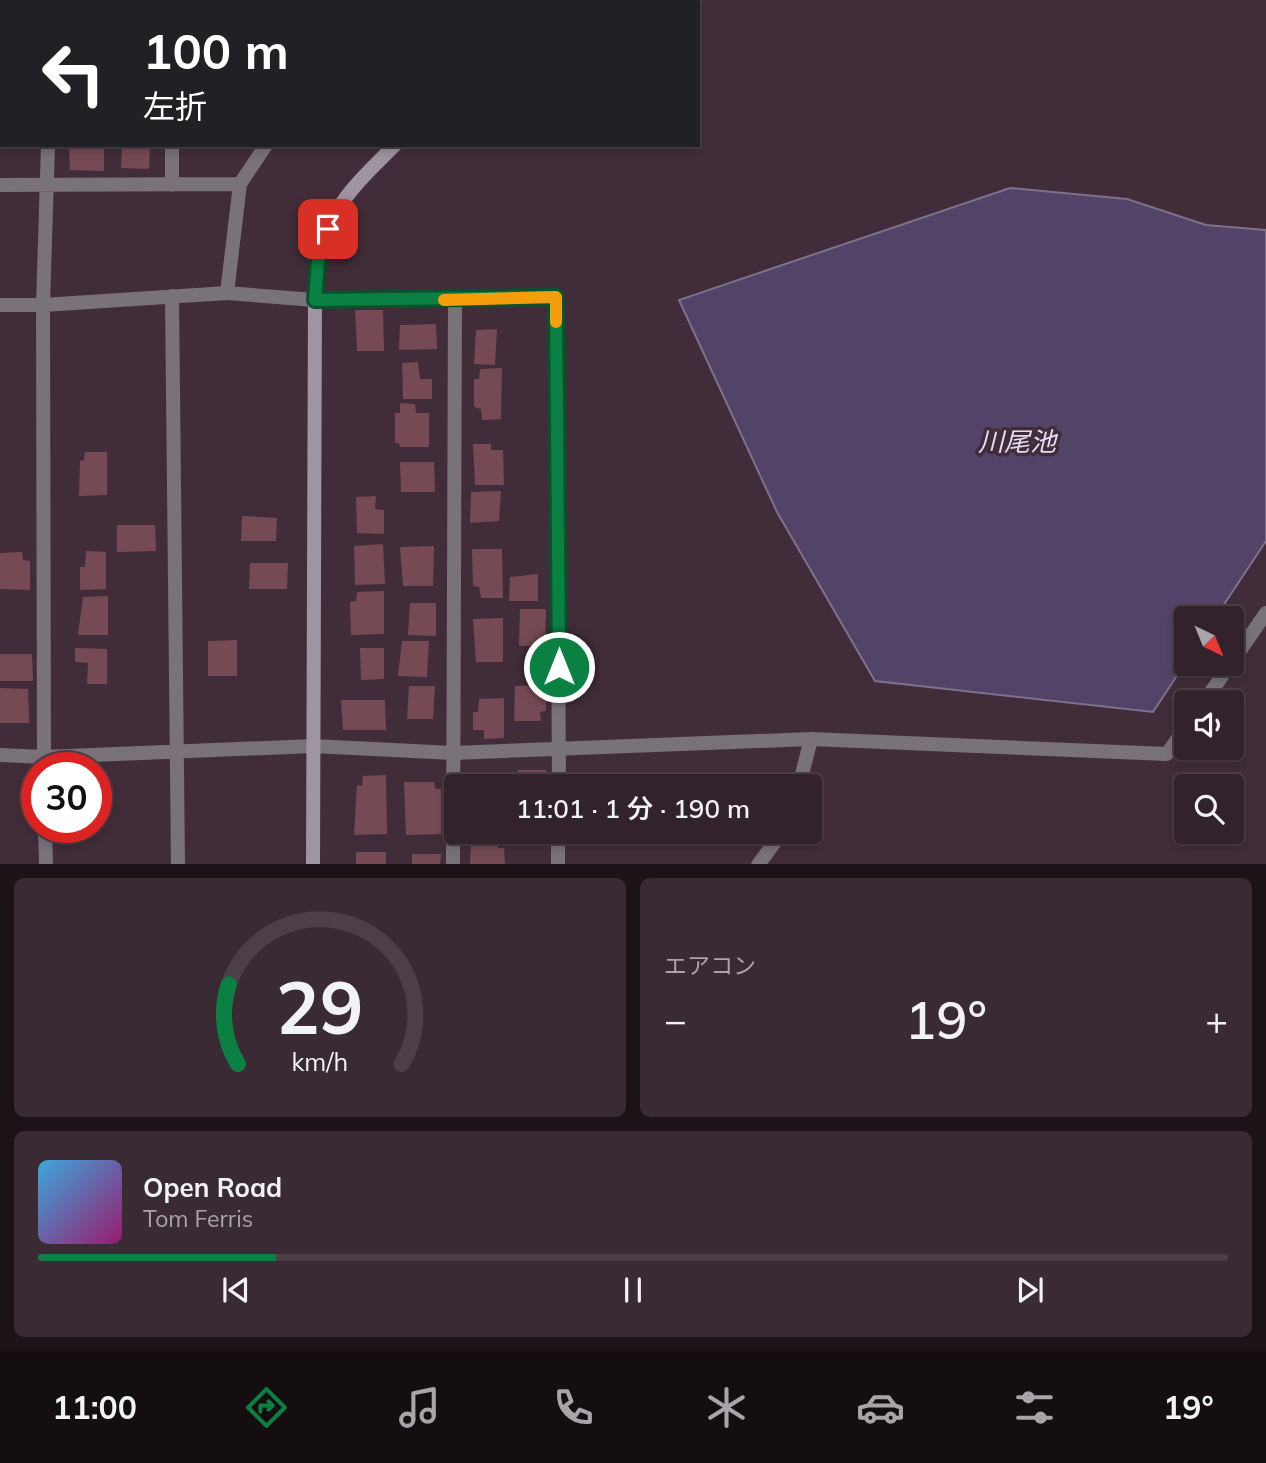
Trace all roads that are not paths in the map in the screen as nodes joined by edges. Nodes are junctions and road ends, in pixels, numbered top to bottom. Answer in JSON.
{"nodes":[{"id":1,"x":48,"y":147,"type":"edge"},
{"id":2,"x":172,"y":147,"type":"edge"},
{"id":3,"x":265,"y":147,"type":"edge"},
{"id":4,"x":393,"y":147,"type":"edge"},
{"id":5,"x":240,"y":184,"type":"junction"},
{"id":6,"x":172,"y":185,"type":"junction"},
{"id":7,"x":0,"y":186,"type":"edge"},
{"id":8,"x":48,"y":187,"type":"junction"},
{"id":9,"x":227,"y":293,"type":"junction"},
{"id":10,"x":172,"y":296,"type":"junction"},
{"id":11,"x":315,"y":300,"type":"junction"},
{"id":12,"x":455,"y":300,"type":"junction"},
{"id":13,"x":0,"y":305,"type":"edge"},
{"id":14,"x":43,"y":305,"type":"junction"},
{"id":15,"x":1266,"y":613,"type":"edge"},
{"id":16,"x":1244,"y":644,"type":"edge"},
{"id":17,"x":811,"y":739,"type":"junction"},
{"id":18,"x":1174,"y":744,"type":"edge"},
{"id":19,"x":313,"y":746,"type":"junction"},
{"id":20,"x":560,"y":746,"type":"junction"},
{"id":21,"x":178,"y":751,"type":"junction"},
{"id":22,"x":44,"y":752,"type":"edge"},
{"id":23,"x":453,"y":753,"type":"junction"},
{"id":24,"x":0,"y":755,"type":"edge"},
{"id":25,"x":112,"y":756,"type":"edge"},
{"id":26,"x":21,"y":758,"type":"edge"},
{"id":27,"x":559,"y":774,"type":"edge"},
{"id":28,"x":802,"y":774,"type":"edge"},
{"id":29,"x":45,"y":843,"type":"edge"},
{"id":30,"x":558,"y":844,"type":"edge"},
{"id":31,"x":773,"y":844,"type":"edge"},
{"id":32,"x":46,"y":864,"type":"edge"},
{"id":33,"x":178,"y":864,"type":"edge"},
{"id":34,"x":313,"y":864,"type":"edge"},
{"id":35,"x":453,"y":864,"type":"edge"},
{"id":36,"x":558,"y":864,"type":"edge"},
{"id":37,"x":758,"y":864,"type":"edge"}],
"edges":[{"from":1,"to":8,"type":"street"},
{"from":2,"to":6,"type":"street"},
{"from":3,"to":5,"type":"street"},
{"from":4,"to":11,"type":"street"},
{"from":5,"to":6,"type":"street"},
{"from":5,"to":9,"type":"street"},
{"from":6,"to":8,"type":"street"},
{"from":7,"to":8,"type":"street"},
{"from":8,"to":14,"type":"street"},
{"from":9,"to":10,"type":"street"},
{"from":9,"to":11,"type":"street"},
{"from":10,"to":14,"type":"street"},
{"from":10,"to":21,"type":"street"},
{"from":11,"to":12,"type":"street"},
{"from":11,"to":19,"type":"street"},
{"from":12,"to":20,"type":"street"},
{"from":12,"to":23,"type":"street"},
{"from":13,"to":14,"type":"street"},
{"from":14,"to":22,"type":"street"},
{"from":15,"to":16,"type":"street"},
{"from":17,"to":18,"type":"street"},
{"from":17,"to":20,"type":"street"},
{"from":17,"to":28,"type":"street"},
{"from":19,"to":21,"type":"street"},
{"from":19,"to":23,"type":"street"},
{"from":19,"to":34,"type":"street"},
{"from":20,"to":23,"type":"street"},
{"from":20,"to":27,"type":"street"},
{"from":21,"to":25,"type":"street"},
{"from":21,"to":33,"type":"street"},
{"from":23,"to":35,"type":"street"},
{"from":24,"to":26,"type":"street"},
{"from":29,"to":32,"type":"street"},
{"from":30,"to":36,"type":"street"},
{"from":31,"to":37,"type":"street"}]}
